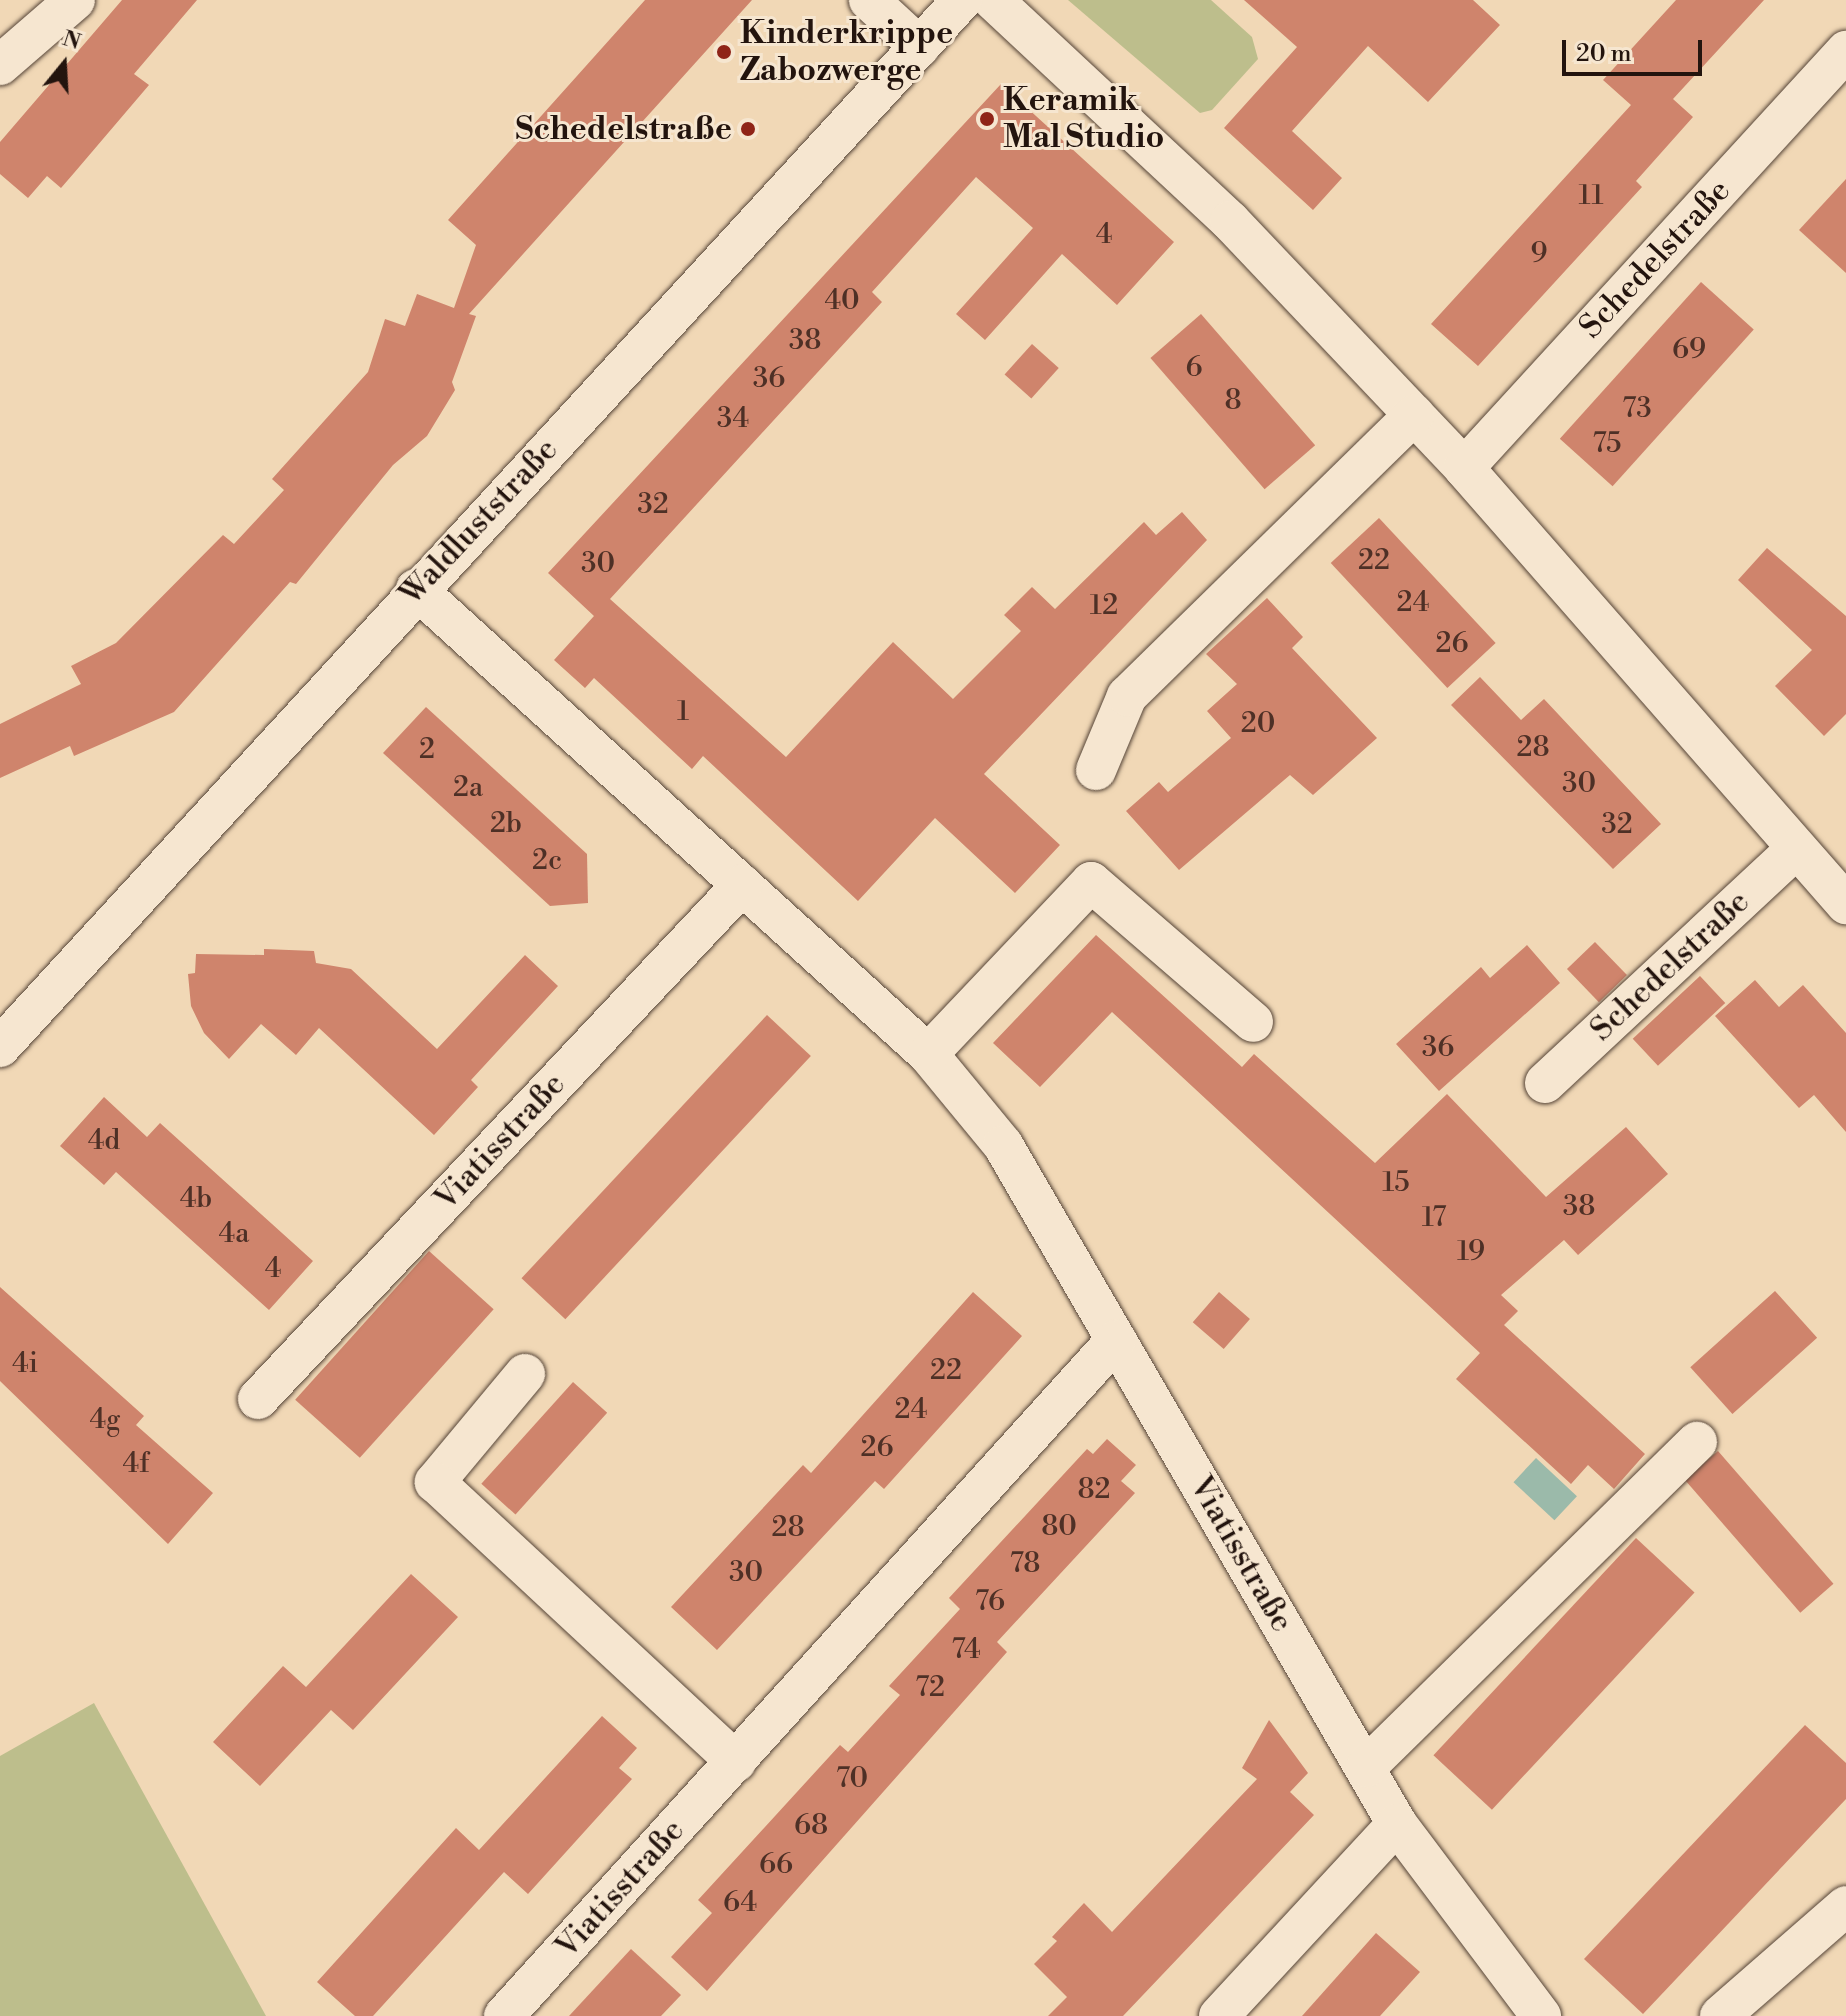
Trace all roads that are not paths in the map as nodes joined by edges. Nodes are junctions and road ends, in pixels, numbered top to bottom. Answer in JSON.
{"nodes":[{"id":1,"x":75,"y":0,"type":"edge"},
{"id":2,"x":869,"y":0,"type":"edge"},
{"id":3,"x":962,"y":0,"type":"edge"},
{"id":4,"x":993,"y":0,"type":"edge"},
{"id":5,"x":920,"y":47,"type":"junction"},
{"id":6,"x":1846,"y":51,"type":"edge"},
{"id":7,"x":0,"y":65,"type":"edge"},
{"id":8,"x":1414,"y":415,"type":"junction"},
{"id":9,"x":1464,"y":468,"type":"junction"},
{"id":10,"x":416,"y":589,"type":"junction"},
{"id":11,"x":1096,"y":770,"type":"dead end"},
{"id":12,"x":1796,"y":849,"type":"junction"},
{"id":13,"x":742,"y":885,"type":"junction"},
{"id":14,"x":1846,"y":904,"type":"edge"},
{"id":15,"x":1253,"y":1022,"type":"dead end"},
{"id":16,"x":0,"y":1047,"type":"edge"},
{"id":17,"x":928,"y":1054,"type":"junction"},
{"id":18,"x":1545,"y":1083,"type":"dead end"},
{"id":19,"x":1116,"y":1340,"type":"junction"},
{"id":20,"x":525,"y":1374,"type":"dead end"},
{"id":21,"x":258,"y":1399,"type":"dead end"},
{"id":22,"x":1697,"y":1442,"type":"dead end"},
{"id":23,"x":736,"y":1762,"type":"junction"},
{"id":24,"x":1366,"y":1767,"type":"junction"},
{"id":25,"x":1397,"y":1824,"type":"junction"},
{"id":26,"x":1846,"y":1906,"type":"edge"},
{"id":27,"x":504,"y":2016,"type":"edge"},
{"id":28,"x":1219,"y":2016,"type":"edge"},
{"id":29,"x":1541,"y":2016,"type":"edge"},
{"id":30,"x":1720,"y":2016,"type":"edge"}],
"edges":[{"from":1,"to":7,"type":"street"},
{"from":2,"to":5,"type":"street"},
{"from":3,"to":5,"type":"street","name":"Waldluststraße"},
{"from":4,"to":8,"type":"street"},
{"from":5,"to":10,"type":"street","name":"Waldluststraße"},
{"from":6,"to":9,"type":"street","name":"Schedelstraße"},
{"from":8,"to":9,"type":"street"},
{"from":8,"to":11,"type":"street"},
{"from":9,"to":12,"type":"street"},
{"from":10,"to":13,"type":"street","name":"Viatisstraße"},
{"from":10,"to":16,"type":"street","name":"Waldluststraße"},
{"from":12,"to":14,"type":"street"},
{"from":12,"to":18,"type":"street","name":"Schedelstraße"},
{"from":13,"to":17,"type":"street","name":"Viatisstraße"},
{"from":13,"to":21,"type":"street","name":"Viatisstraße"},
{"from":15,"to":17,"type":"street"},
{"from":17,"to":19,"type":"street","name":"Viatisstraße"},
{"from":19,"to":23,"type":"street","name":"Viatisstraße"},
{"from":19,"to":24,"type":"street","name":"Viatisstraße"},
{"from":20,"to":23,"type":"street"},
{"from":22,"to":24,"type":"street"},
{"from":23,"to":27,"type":"street","name":"Viatisstraße"},
{"from":24,"to":25,"type":"street","name":"Viatisstraße"},
{"from":25,"to":28,"type":"street"},
{"from":25,"to":29,"type":"street","name":"Viatisstraße"},
{"from":26,"to":30,"type":"street"}]}
